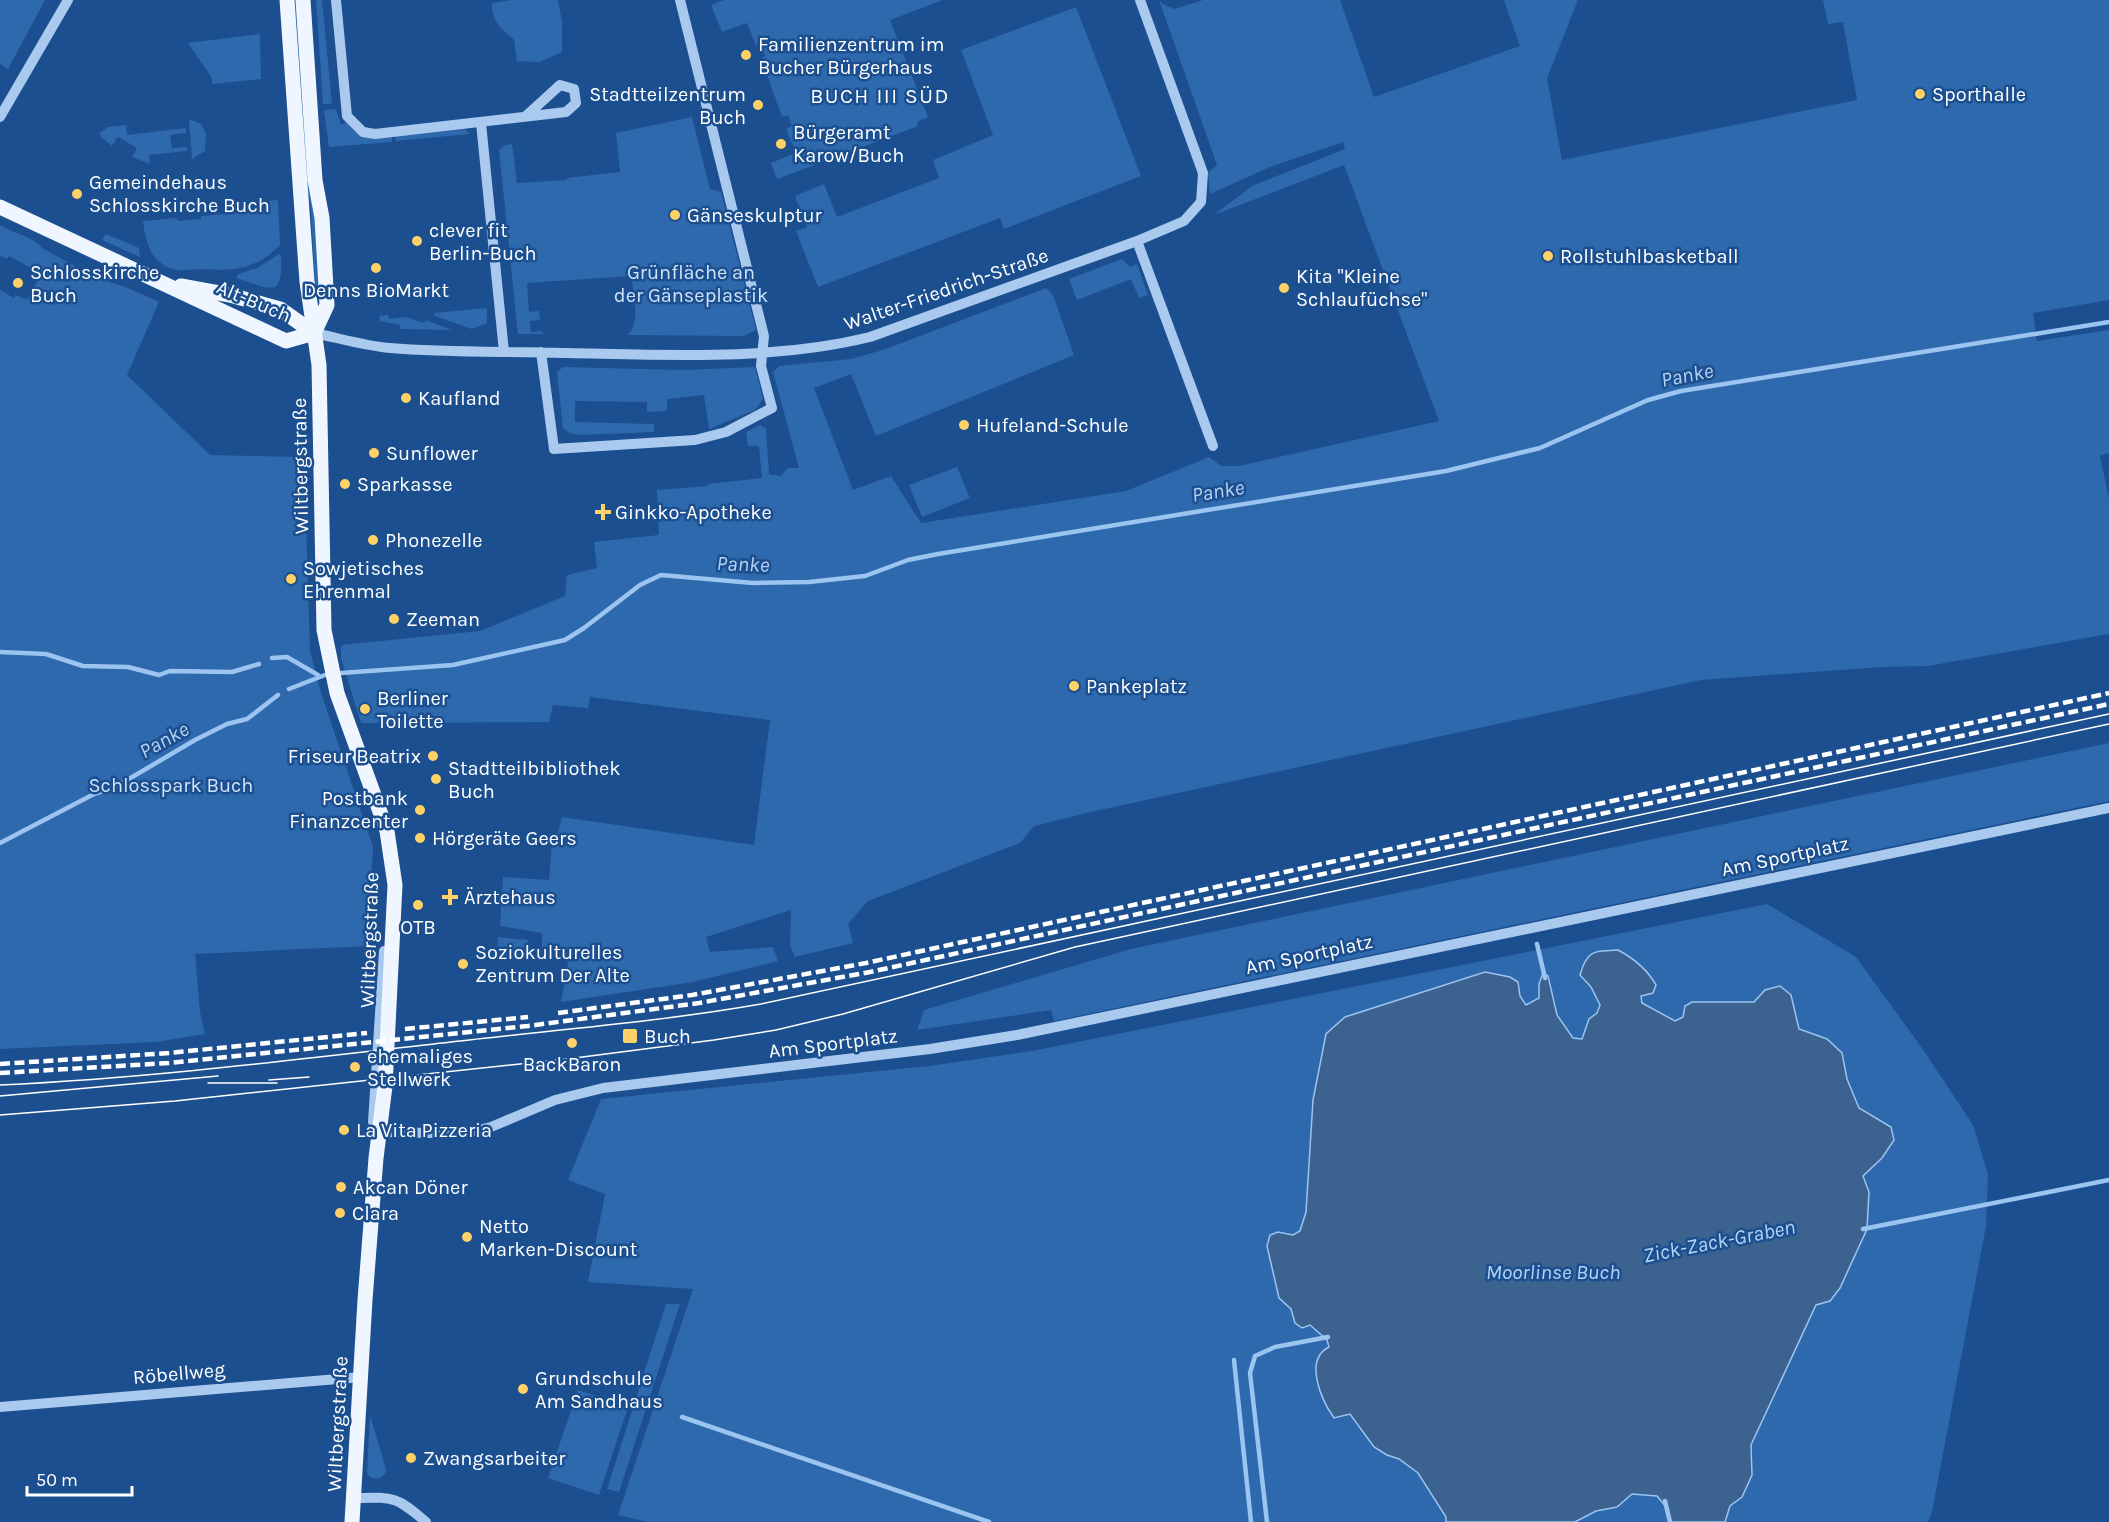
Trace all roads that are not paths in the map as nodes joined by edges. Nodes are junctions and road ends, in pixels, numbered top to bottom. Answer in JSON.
{"nodes":[{"id":1,"x":68,"y":0,"type":"edge"},
{"id":2,"x":287,"y":0,"type":"edge"},
{"id":3,"x":303,"y":0,"type":"edge"},
{"id":4,"x":336,"y":0,"type":"edge"},
{"id":5,"x":680,"y":0,"type":"edge"},
{"id":6,"x":1140,"y":0,"type":"edge"},
{"id":7,"x":526,"y":116,"type":"dead end"},
{"id":8,"x":0,"y":117,"type":"edge"},
{"id":9,"x":481,"y":123,"type":"junction"},
{"id":10,"x":0,"y":207,"type":"edge"},
{"id":11,"x":1137,"y":241,"type":"junction"},
{"id":12,"x":170,"y":286,"type":"junction"},
{"id":13,"x":314,"y":333,"type":"junction"},
{"id":14,"x":504,"y":352,"type":"junction"},
{"id":15,"x":541,"y":352,"type":"junction"},
{"id":16,"x":763,"y":352,"type":"junction"},
{"id":17,"x":1213,"y":446,"type":"dead end"},
{"id":18,"x":2109,"y":808,"type":"edge"},
{"id":19,"x":380,"y":1132,"type":"junction"},
{"id":20,"x":362,"y":1377,"type":"junction"},
{"id":21,"x":0,"y":1407,"type":"edge"},
{"id":22,"x":354,"y":1498,"type":"junction"},
{"id":23,"x":352,"y":1522,"type":"edge"},
{"id":24,"x":426,"y":1522,"type":"edge"}],
"edges":[{"from":1,"to":8,"type":"street"},
{"from":2,"to":13,"type":"main road","name":"Wiltbergstraße"},
{"from":3,"to":13,"type":"main road"},
{"from":4,"to":9,"type":"street"},
{"from":5,"to":16,"type":"street"},
{"from":6,"to":11,"type":"street","name":"Walter-Friedrich-Straße"},
{"from":7,"to":9,"type":"street"},
{"from":9,"to":14,"type":"street"},
{"from":10,"to":12,"type":"main road","name":"Alt-Buch"},
{"from":11,"to":16,"type":"street","name":"Walter-Friedrich-Straße"},
{"from":11,"to":17,"type":"street"},
{"from":12,"to":13,"type":"main road","name":"Alt-Buch"},
{"from":12,"to":13,"type":"main road","name":"Alt-Buch"},
{"from":13,"to":14,"type":"street","name":"Walter-Friedrich-Straße"},
{"from":13,"to":19,"type":"main road","name":"Wiltbergstraße"},
{"from":14,"to":15,"type":"street","name":"Walter-Friedrich-Straße"},
{"from":15,"to":16,"type":"street","name":"Walter-Friedrich-Straße"},
{"from":15,"to":16,"type":"street"},
{"from":18,"to":19,"type":"street","name":"Am Sportplatz"},
{"from":19,"to":20,"type":"main road","name":"Wiltbergstraße"},
{"from":20,"to":21,"type":"street","name":"Röbellweg"},
{"from":20,"to":22,"type":"main road","name":"Wiltbergstraße"},
{"from":22,"to":23,"type":"main road","name":"Wiltbergstraße"},
{"from":22,"to":24,"type":"street"}]}
